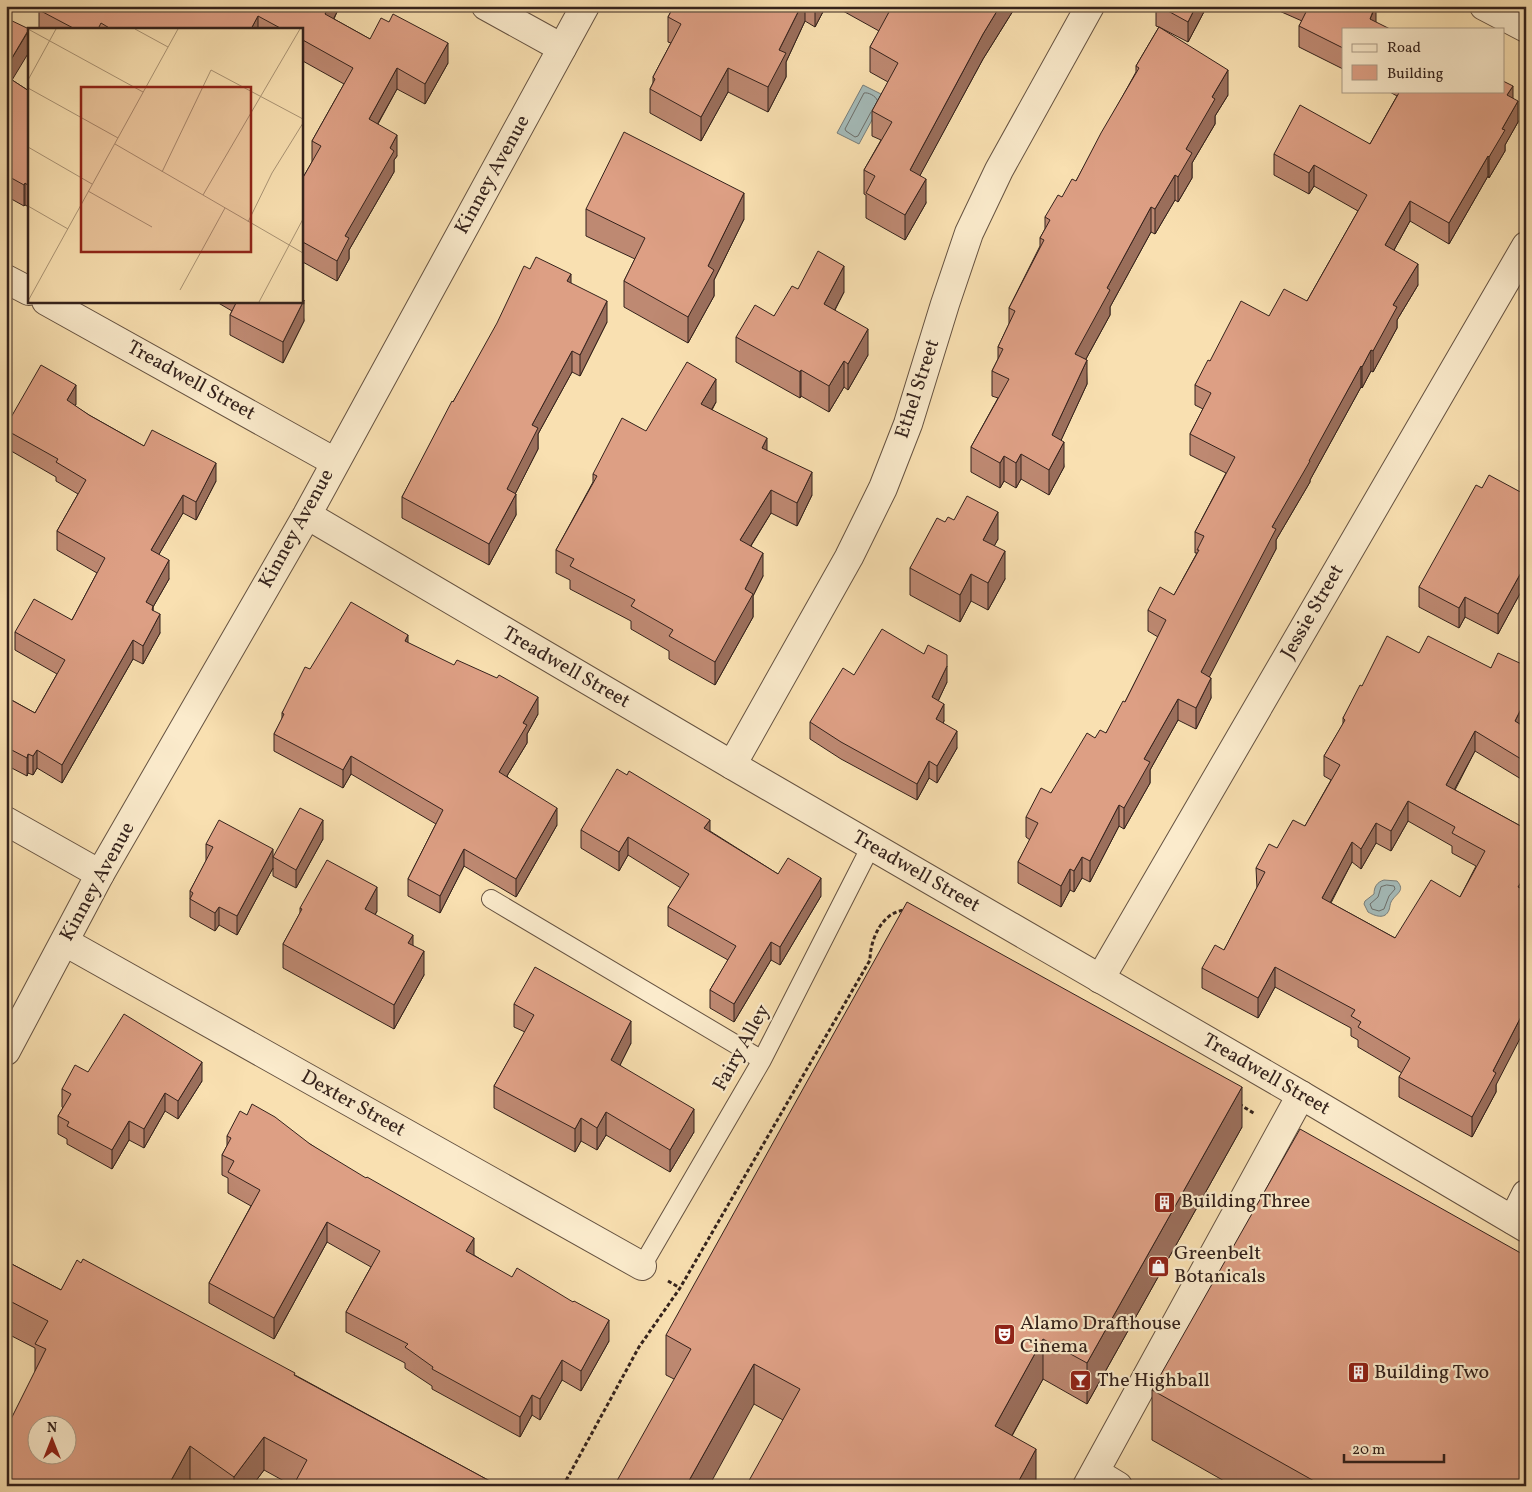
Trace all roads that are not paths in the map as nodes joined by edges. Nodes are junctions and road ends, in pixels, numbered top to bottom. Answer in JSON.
{"nodes":[{"id":1,"x":486,"y":6,"type":"edge"},
{"id":2,"x":585,"y":6,"type":"edge"},
{"id":3,"x":1090,"y":6,"type":"edge"},
{"id":4,"x":1484,"y":6,"type":"edge"},
{"id":5,"x":1526,"y":28,"type":"edge"},
{"id":6,"x":562,"y":48,"type":"junction"},
{"id":7,"x":1526,"y":246,"type":"edge"},
{"id":8,"x":6,"y":279,"type":"edge"},
{"id":9,"x":28,"y":290,"type":"edge"},
{"id":10,"x":48,"y":302,"type":"edge"},
{"id":11,"x":335,"y":462,"type":"junction"},
{"id":12,"x":307,"y":515,"type":"junction"},
{"id":13,"x":732,"y":765,"type":"junction"},
{"id":14,"x":6,"y":821,"type":"edge"},
{"id":15,"x":871,"y":846,"type":"junction"},
{"id":16,"x":100,"y":874,"type":"junction"},
{"id":17,"x":491,"y":899,"type":"dead end"},
{"id":18,"x":65,"y":942,"type":"junction"},
{"id":19,"x":1100,"y":979,"type":"junction"},
{"id":20,"x":6,"y":1051,"type":"edge"},
{"id":21,"x":762,"y":1060,"type":"junction"},
{"id":22,"x":1301,"y":1094,"type":"junction"},
{"id":23,"x":1526,"y":1194,"type":"edge"},
{"id":24,"x":1520,"y":1224,"type":"edge"},
{"id":25,"x":642,"y":1266,"type":"joint"},
{"id":26,"x":1091,"y":1479,"type":"edge"},
{"id":27,"x":1118,"y":1486,"type":"edge"}],
"edges":[{"from":1,"to":6,"type":"street"},
{"from":2,"to":6,"type":"street","name":"Kinney Avenue"},
{"from":3,"to":13,"type":"street","name":"Ethel Street"},
{"from":4,"to":5,"type":"street"},
{"from":6,"to":11,"type":"street","name":"Kinney Avenue"},
{"from":7,"to":19,"type":"street","name":"Jessie Street"},
{"from":8,"to":9,"type":"street"},
{"from":10,"to":11,"type":"street","name":"Treadwell Street"},
{"from":11,"to":12,"type":"street","name":"Kinney Avenue"},
{"from":12,"to":13,"type":"street","name":"Treadwell Street"},
{"from":12,"to":16,"type":"street","name":"Kinney Avenue"},
{"from":13,"to":15,"type":"street","name":"Treadwell Street"},
{"from":14,"to":16,"type":"street"},
{"from":15,"to":19,"type":"street","name":"Treadwell Street"},
{"from":15,"to":21,"type":"lane","name":"Fairy Alley"},
{"from":16,"to":18,"type":"street","name":"Kinney Avenue"},
{"from":17,"to":21,"type":"lane"},
{"from":18,"to":20,"type":"street","name":"Kinney Avenue"},
{"from":18,"to":25,"type":"street","name":"Dexter Street"},
{"from":19,"to":22,"type":"street","name":"Treadwell Street"},
{"from":21,"to":25,"type":"lane","name":"Fairy Alley"},
{"from":22,"to":24,"type":"street","name":"Treadwell Street"},
{"from":22,"to":26,"type":"street"},
{"from":23,"to":24,"type":"street"},
{"from":26,"to":27,"type":"street"}]}
